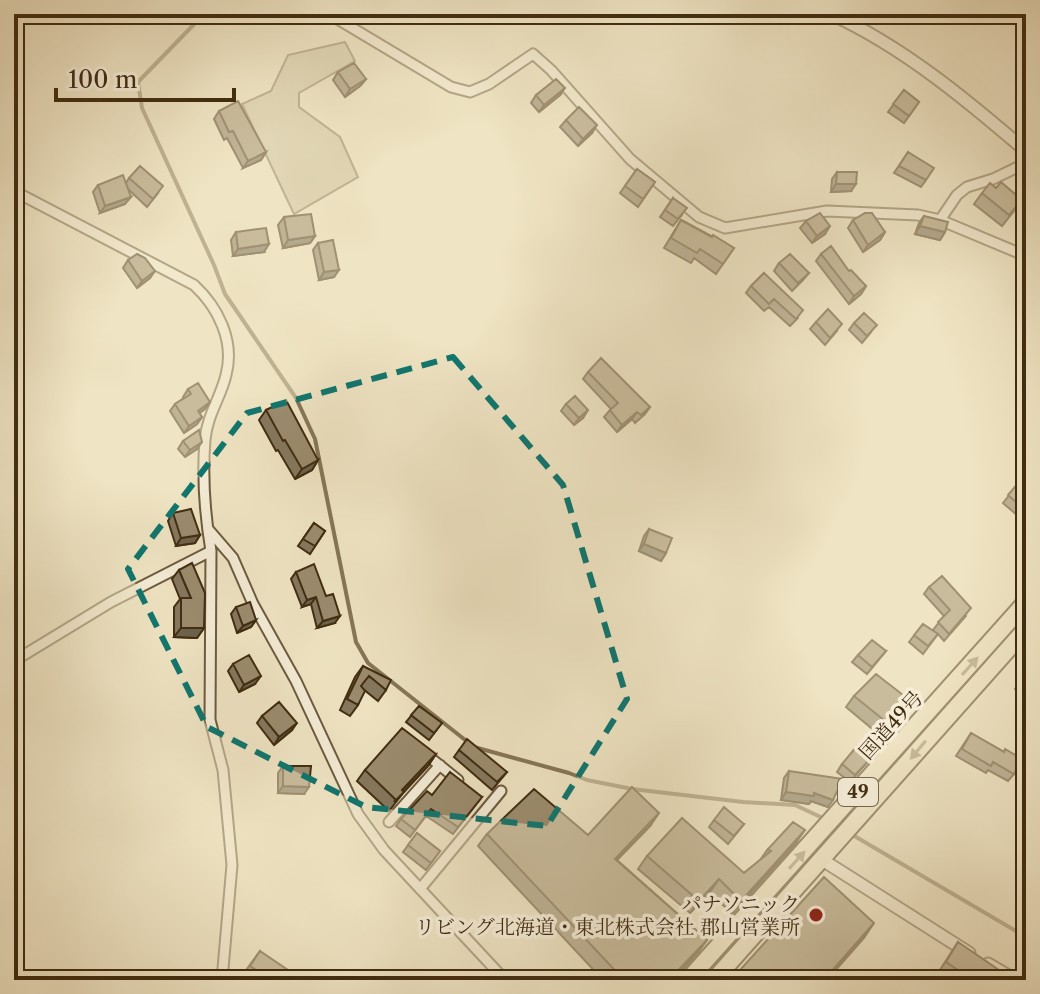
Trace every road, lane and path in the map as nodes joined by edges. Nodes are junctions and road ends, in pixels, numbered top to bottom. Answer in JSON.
{"nodes":[{"id":1,"x":329,"y":14,"type":"edge"},
{"id":2,"x":831,"y":14,"type":"edge"},
{"id":3,"x":1026,"y":151,"type":"edge"},
{"id":4,"x":1026,"y":163,"type":"edge"},
{"id":5,"x":14,"y":191,"type":"edge"},
{"id":6,"x":940,"y":220,"type":"junction"},
{"id":7,"x":1026,"y":256,"type":"edge"},
{"id":8,"x":206,"y":526,"type":"junction"},
{"id":9,"x":211,"y":551,"type":"junction"},
{"id":10,"x":1026,"y":602,"type":"edge"},
{"id":11,"x":1026,"y":629,"type":"edge"},
{"id":12,"x":14,"y":661,"type":"edge"},
{"id":13,"x":419,"y":749,"type":"edge"},
{"id":14,"x":440,"y":765,"type":"junction"},
{"id":15,"x":465,"y":785,"type":"edge"},
{"id":16,"x":501,"y":791,"type":"dead end"},
{"id":17,"x":477,"y":794,"type":"edge"},
{"id":18,"x":490,"y":804,"type":"junction"},
{"id":19,"x":389,"y":822,"type":"dead end"},
{"id":20,"x":821,"y":859,"type":"junction"},
{"id":21,"x":420,"y":889,"type":"junction"},
{"id":22,"x":222,"y":980,"type":"edge"},
{"id":23,"x":505,"y":980,"type":"edge"},
{"id":24,"x":688,"y":980,"type":"edge"},
{"id":25,"x":714,"y":980,"type":"edge"},
{"id":26,"x":1015,"y":980,"type":"edge"}],
"edges":[{"from":1,"to":6,"type":"street"},
{"from":2,"to":3,"type":"street"},
{"from":4,"to":6,"type":"street"},
{"from":5,"to":8,"type":"street"},
{"from":6,"to":7,"type":"street"},
{"from":8,"to":9,"type":"street"},
{"from":8,"to":21,"type":"street"},
{"from":9,"to":12,"type":"street"},
{"from":9,"to":22,"type":"street"},
{"from":24,"to":10,"type":"highway","name":"国道49号","number":"49","one_way":true},
{"from":11,"to":20,"type":"highway","name":"国道49号","number":"49","one_way":true},
{"from":13,"to":14,"type":"street"},
{"from":14,"to":15,"type":"street"},
{"from":14,"to":19,"type":"street"},
{"from":16,"to":18,"type":"street"},
{"from":17,"to":18,"type":"street"},
{"from":18,"to":21,"type":"street"},
{"from":20,"to":25,"type":"highway","name":"国道49号","number":"49"},
{"from":20,"to":26,"type":"street"},
{"from":21,"to":23,"type":"street"}]}
